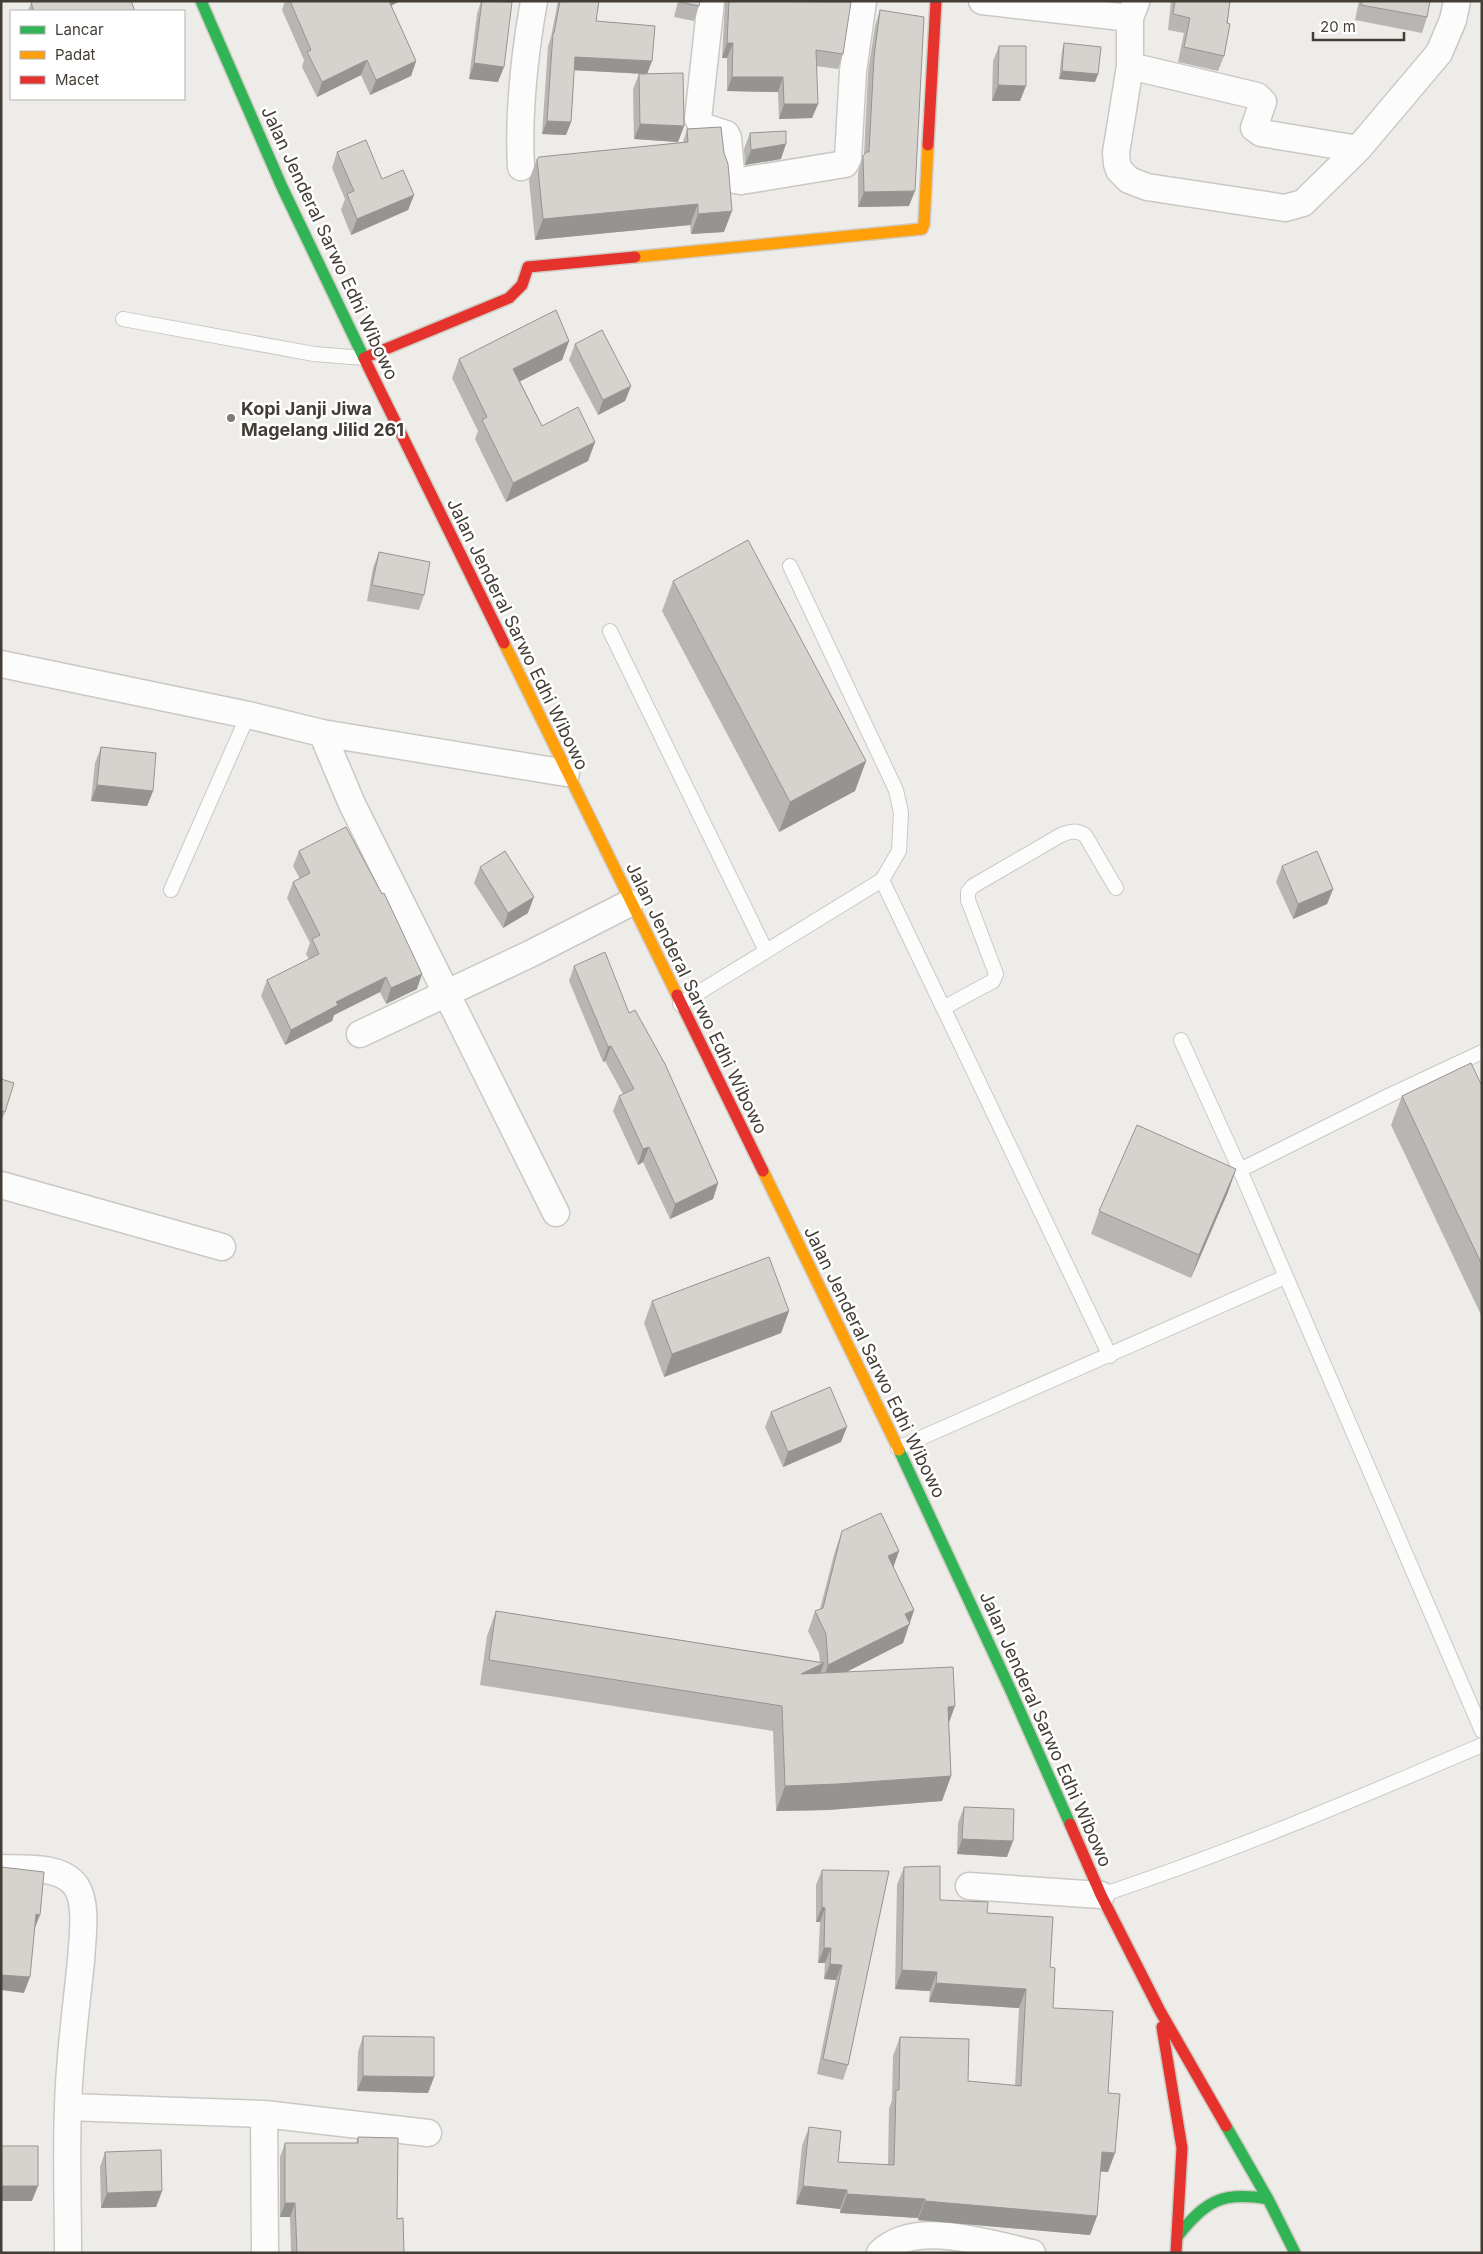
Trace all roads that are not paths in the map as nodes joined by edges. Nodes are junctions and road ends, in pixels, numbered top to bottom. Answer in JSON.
{"nodes":[{"id":1,"x":201,"y":1,"type":"edge"},
{"id":2,"x":534,"y":1,"type":"edge"},
{"id":3,"x":711,"y":1,"type":"edge"},
{"id":4,"x":863,"y":1,"type":"edge"},
{"id":5,"x":936,"y":1,"type":"edge"},
{"id":6,"x":982,"y":1,"type":"edge"},
{"id":7,"x":1457,"y":1,"type":"edge"},
{"id":8,"x":1133,"y":10,"type":"edge"},
{"id":9,"x":1130,"y":66,"type":"junction"},
{"id":10,"x":1358,"y":149,"type":"junction"},
{"id":11,"x":521,"y":167,"type":"dead end"},
{"id":12,"x":124,"y":319,"type":"dead end"},
{"id":13,"x":364,"y":358,"type":"junction"},
{"id":14,"x":790,"y":566,"type":"dead end"},
{"id":15,"x":610,"y":631,"type":"dead end"},
{"id":16,"x":1,"y":664,"type":"edge"},
{"id":17,"x":248,"y":715,"type":"junction"},
{"id":18,"x":322,"y":733,"type":"junction"},
{"id":19,"x":566,"y":773,"type":"junction"},
{"id":20,"x":882,"y":880,"type":"junction"},
{"id":21,"x":1116,"y":888,"type":"dead end"},
{"id":22,"x":171,"y":890,"type":"dead end"},
{"id":23,"x":630,"y":903,"type":"junction"},
{"id":24,"x":766,"y":951,"type":"junction"},
{"id":25,"x":445,"y":993,"type":"junction"},
{"id":26,"x":680,"y":1004,"type":"junction"},
{"id":27,"x":943,"y":1008,"type":"junction"},
{"id":28,"x":360,"y":1034,"type":"dead end"},
{"id":29,"x":1181,"y":1040,"type":"dead end"},
{"id":30,"x":1482,"y":1052,"type":"edge"},
{"id":31,"x":1240,"y":1170,"type":"junction"},
{"id":32,"x":1,"y":1185,"type":"edge"},
{"id":33,"x":556,"y":1213,"type":"dead end"},
{"id":34,"x":222,"y":1247,"type":"dead end"},
{"id":35,"x":1285,"y":1277,"type":"junction"},
{"id":36,"x":1110,"y":1356,"type":"junction"},
{"id":37,"x":898,"y":1448,"type":"junction"},
{"id":38,"x":1482,"y":1731,"type":"edge"},
{"id":39,"x":1482,"y":1745,"type":"edge"},
{"id":40,"x":1,"y":1868,"type":"edge"},
{"id":41,"x":968,"y":1886,"type":"dead end"},
{"id":42,"x":1101,"y":1895,"type":"junction"},
{"id":43,"x":1160,"y":2011,"type":"junction"},
{"id":44,"x":68,"y":2107,"type":"junction"},
{"id":45,"x":264,"y":2114,"type":"junction"},
{"id":46,"x":428,"y":2132,"type":"dead end"},
{"id":47,"x":1268,"y":2199,"type":"junction"},
{"id":48,"x":1177,"y":2237,"type":"junction"},
{"id":49,"x":68,"y":2253,"type":"edge"},
{"id":50,"x":265,"y":2253,"type":"edge"},
{"id":51,"x":880,"y":2253,"type":"edge"},
{"id":52,"x":1032,"y":2253,"type":"edge"},
{"id":53,"x":1176,"y":2253,"type":"edge"},
{"id":54,"x":1295,"y":2253,"type":"edge"}],
"edges":[{"from":1,"to":13,"type":"main road","name":"Jalan Jenderal Sarwo Edhi Wibowo"},
{"from":2,"to":11,"type":"street"},
{"from":3,"to":4,"type":"street"},
{"from":5,"to":13,"type":"main road"},
{"from":6,"to":8,"type":"street"},
{"from":7,"to":10,"type":"street"},
{"from":8,"to":9,"type":"street"},
{"from":9,"to":10,"type":"street"},
{"from":9,"to":10,"type":"street"},
{"from":12,"to":13,"type":"lane"},
{"from":13,"to":19,"type":"main road","name":"Jalan Jenderal Sarwo Edhi Wibowo"},
{"from":14,"to":20,"type":"lane"},
{"from":15,"to":24,"type":"lane"},
{"from":16,"to":17,"type":"street"},
{"from":17,"to":18,"type":"street"},
{"from":17,"to":22,"type":"lane"},
{"from":18,"to":19,"type":"street"},
{"from":18,"to":25,"type":"street"},
{"from":19,"to":23,"type":"main road","name":"Jalan Jenderal Sarwo Edhi Wibowo"},
{"from":20,"to":24,"type":"lane"},
{"from":20,"to":27,"type":"lane"},
{"from":21,"to":27,"type":"lane"},
{"from":23,"to":25,"type":"street"},
{"from":23,"to":26,"type":"main road","name":"Jalan Jenderal Sarwo Edhi Wibowo"},
{"from":24,"to":26,"type":"lane"},
{"from":25,"to":28,"type":"street"},
{"from":25,"to":33,"type":"street"},
{"from":26,"to":37,"type":"main road","name":"Jalan Jenderal Sarwo Edhi Wibowo"},
{"from":27,"to":36,"type":"lane"},
{"from":29,"to":31,"type":"lane"},
{"from":30,"to":31,"type":"lane"},
{"from":31,"to":35,"type":"lane"},
{"from":32,"to":34,"type":"street"},
{"from":35,"to":36,"type":"lane"},
{"from":35,"to":38,"type":"lane"},
{"from":36,"to":37,"type":"lane"},
{"from":37,"to":42,"type":"main road","name":"Jalan Jenderal Sarwo Edhi Wibowo"},
{"from":39,"to":42,"type":"lane"},
{"from":40,"to":44,"type":"street"},
{"from":41,"to":42,"type":"street"},
{"from":42,"to":43,"type":"main road","name":"Jalan Jenderal Sarwo Edhi Wibowo"},
{"from":43,"to":47,"type":"main road","name":"Jalan Jenderal Sarwo Edhi Wibowo"},
{"from":43,"to":48,"type":"main road","name":"Jalan Jenderal Sarwo Edhi Wibowo"},
{"from":44,"to":45,"type":"street"},
{"from":44,"to":49,"type":"street"},
{"from":45,"to":46,"type":"street"},
{"from":45,"to":50,"type":"street"},
{"from":47,"to":48,"type":"main road"},
{"from":47,"to":54,"type":"main road","name":"Jalan Jenderal Sarwo Edhi Wibowo"},
{"from":48,"to":53,"type":"main road","name":"Jalan Jenderal Sarwo Edhi Wibowo"},
{"from":51,"to":52,"type":"street"}]}
